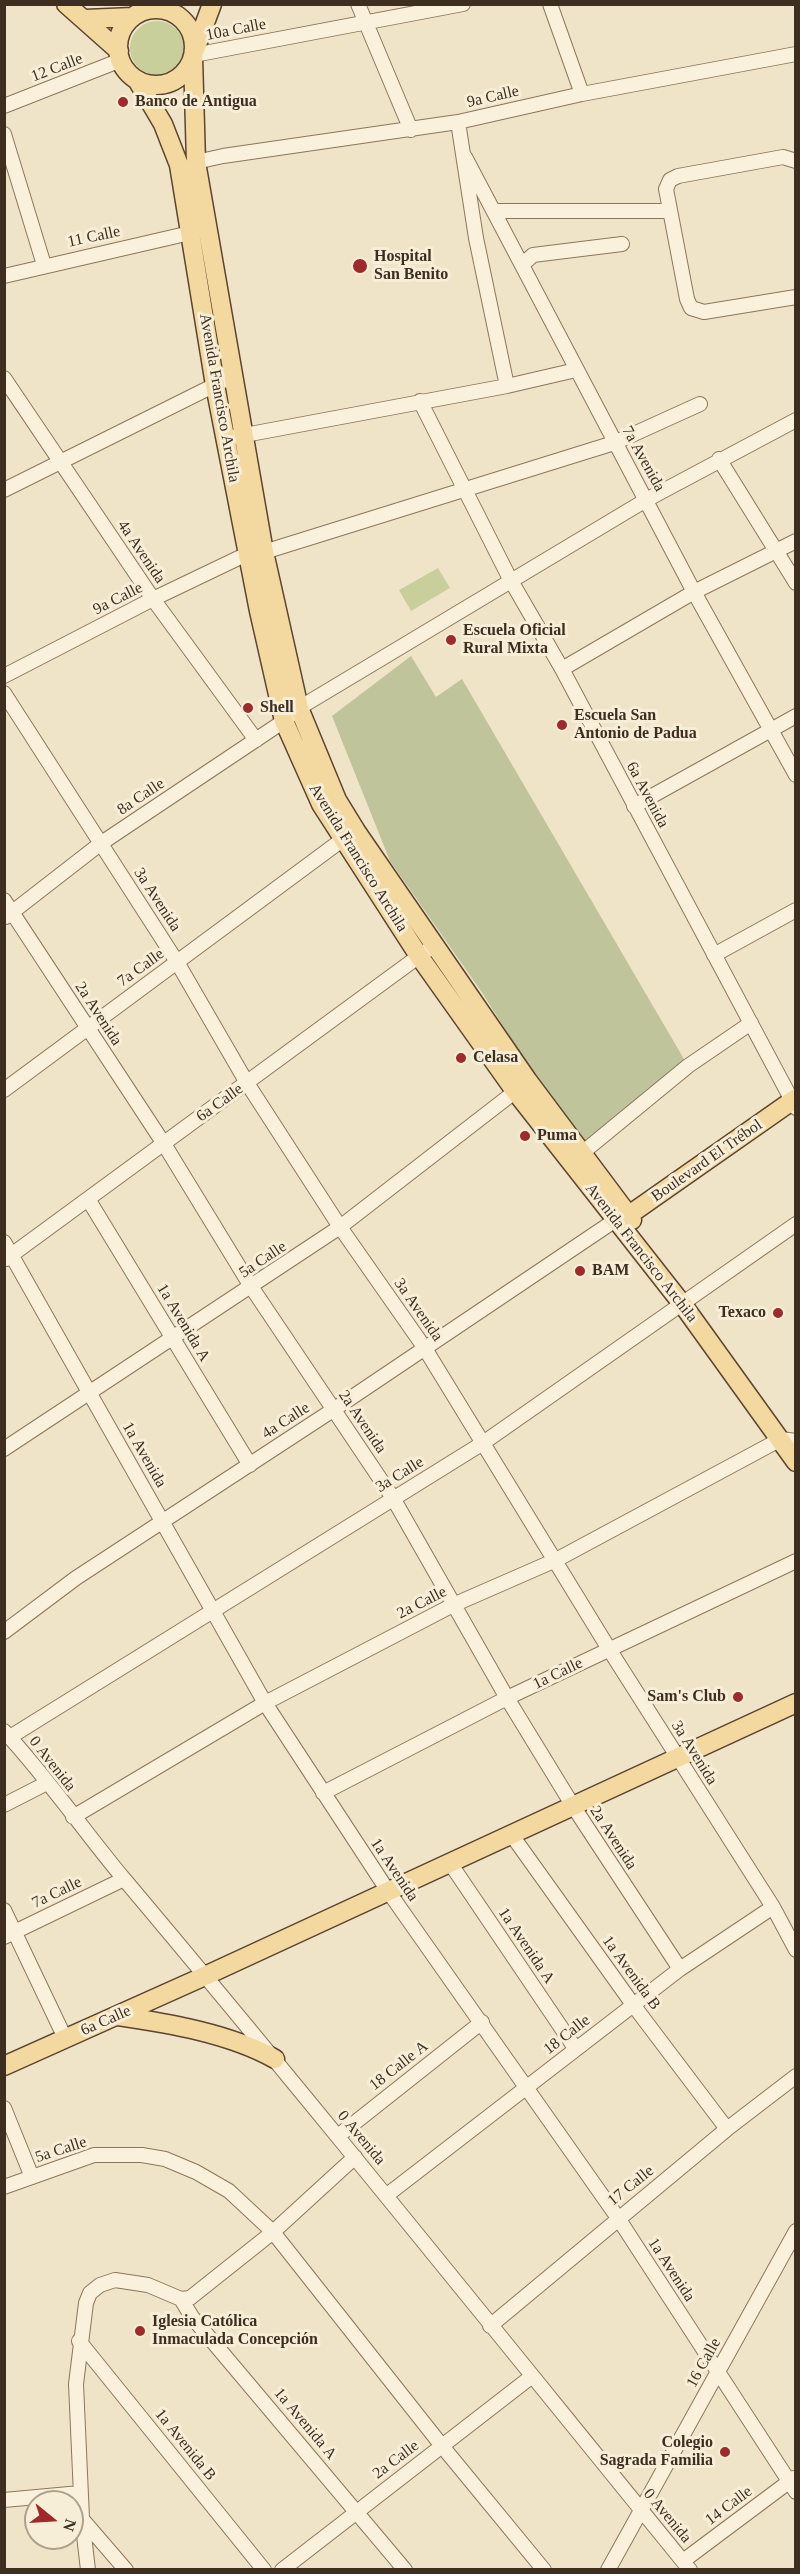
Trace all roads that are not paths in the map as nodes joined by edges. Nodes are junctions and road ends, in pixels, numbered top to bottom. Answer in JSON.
{"nodes":[{"id":1,"x":66,"y":4,"type":"edge"},
{"id":2,"x":212,"y":4,"type":"edge"},
{"id":3,"x":358,"y":4,"type":"edge"},
{"id":4,"x":463,"y":4,"type":"edge"},
{"id":5,"x":550,"y":4,"type":"edge"},
{"id":6,"x":166,"y":7,"type":"edge"},
{"id":7,"x":134,"y":17,"type":"junction"},
{"id":8,"x":85,"y":19,"type":"junction"},
{"id":9,"x":364,"y":21,"type":"junction"},
{"id":10,"x":194,"y":54,"type":"junction"},
{"id":11,"x":795,"y":54,"type":"edge"},
{"id":12,"x":120,"y":56,"type":"junction"},
{"id":13,"x":137,"y":80,"type":"junction"},
{"id":14,"x":582,"y":94,"type":"junction"},
{"id":15,"x":4,"y":106,"type":"edge"},
{"id":16,"x":458,"y":122,"type":"junction"},
{"id":17,"x":411,"y":130,"type":"junction"},
{"id":18,"x":4,"y":134,"type":"edge"},
{"id":19,"x":465,"y":157,"type":"junction"},
{"id":20,"x":795,"y":161,"type":"edge"},
{"id":21,"x":196,"y":162,"type":"junction"},
{"id":22,"x":668,"y":211,"type":"junction"},
{"id":23,"x":494,"y":212,"type":"junction"},
{"id":24,"x":190,"y":233,"type":"junction"},
{"id":25,"x":622,"y":244,"type":"dead end"},
{"id":26,"x":44,"y":265,"type":"junction"},
{"id":27,"x":522,"y":265,"type":"junction"},
{"id":28,"x":4,"y":276,"type":"edge"},
{"id":29,"x":795,"y":297,"type":"edge"},
{"id":30,"x":576,"y":370,"type":"junction"},
{"id":31,"x":233,"y":376,"type":"junction"},
{"id":32,"x":4,"y":378,"type":"edge"},
{"id":33,"x":215,"y":385,"type":"junction"},
{"id":34,"x":507,"y":386,"type":"junction"},
{"id":35,"x":420,"y":401,"type":"junction"},
{"id":36,"x":700,"y":404,"type":"dead end"},
{"id":37,"x":795,"y":420,"type":"edge"},
{"id":38,"x":235,"y":437,"type":"junction"},
{"id":39,"x":614,"y":443,"type":"junction"},
{"id":40,"x":719,"y":459,"type":"junction"},
{"id":41,"x":59,"y":461,"type":"junction"},
{"id":42,"x":463,"y":489,"type":"junction"},
{"id":43,"x":4,"y":490,"type":"edge"},
{"id":44,"x":646,"y":500,"type":"junction"},
{"id":45,"x":795,"y":541,"type":"edge"},
{"id":46,"x":776,"y":551,"type":"junction"},
{"id":47,"x":256,"y":553,"type":"junction"},
{"id":48,"x":510,"y":579,"type":"junction"},
{"id":49,"x":795,"y":584,"type":"edge"},
{"id":50,"x":694,"y":592,"type":"junction"},
{"id":51,"x":153,"y":599,"type":"junction"},
{"id":52,"x":562,"y":669,"type":"junction"},
{"id":53,"x":4,"y":676,"type":"edge"},
{"id":54,"x":4,"y":693,"type":"edge"},
{"id":55,"x":298,"y":708,"type":"junction"},
{"id":56,"x":795,"y":716,"type":"edge"},
{"id":57,"x":284,"y":722,"type":"junction"},
{"id":58,"x":771,"y":728,"type":"junction"},
{"id":59,"x":255,"y":740,"type":"junction"},
{"id":60,"x":795,"y":775,"type":"edge"},
{"id":61,"x":634,"y":806,"type":"junction"},
{"id":62,"x":350,"y":835,"type":"junction"},
{"id":63,"x":100,"y":844,"type":"junction"},
{"id":64,"x":4,"y":900,"type":"edge"},
{"id":65,"x":795,"y":910,"type":"edge"},
{"id":66,"x":8,"y":916,"type":"edge"},
{"id":67,"x":434,"y":945,"type":"junction"},
{"id":68,"x":714,"y":955,"type":"junction"},
{"id":69,"x":419,"y":956,"type":"junction"},
{"id":70,"x":177,"y":962,"type":"junction"},
{"id":71,"x":751,"y":1023,"type":"junction"},
{"id":72,"x":86,"y":1028,"type":"junction"},
{"id":73,"x":248,"y":1083,"type":"junction"},
{"id":74,"x":521,"y":1086,"type":"junction"},
{"id":75,"x":4,"y":1090,"type":"edge"},
{"id":76,"x":794,"y":1102,"type":"edge"},
{"id":77,"x":164,"y":1144,"type":"junction"},
{"id":78,"x":576,"y":1158,"type":"junction"},
{"id":79,"x":88,"y":1199,"type":"junction"},
{"id":80,"x":623,"y":1217,"type":"junction"},
{"id":81,"x":795,"y":1224,"type":"edge"},
{"id":82,"x":340,"y":1227,"type":"junction"},
{"id":83,"x":7,"y":1252,"type":"edge"},
{"id":84,"x":252,"y":1288,"type":"junction"},
{"id":85,"x":686,"y":1303,"type":"junction"},
{"id":86,"x":173,"y":1338,"type":"junction"},
{"id":87,"x":424,"y":1347,"type":"junction"},
{"id":88,"x":90,"y":1393,"type":"junction"},
{"id":89,"x":333,"y":1410,"type":"junction"},
{"id":90,"x":791,"y":1442,"type":"edge"},
{"id":91,"x":483,"y":1443,"type":"junction"},
{"id":92,"x":4,"y":1449,"type":"edge"},
{"id":93,"x":795,"y":1462,"type":"edge"},
{"id":94,"x":250,"y":1465,"type":"junction"},
{"id":95,"x":393,"y":1498,"type":"junction"},
{"id":96,"x":163,"y":1521,"type":"junction"},
{"id":97,"x":556,"y":1560,"type":"junction"},
{"id":98,"x":795,"y":1561,"type":"edge"},
{"id":99,"x":453,"y":1605,"type":"junction"},
{"id":100,"x":213,"y":1610,"type":"junction"},
{"id":101,"x":4,"y":1632,"type":"edge"},
{"id":102,"x":609,"y":1649,"type":"junction"},
{"id":103,"x":507,"y":1698,"type":"junction"},
{"id":104,"x":265,"y":1703,"type":"junction"},
{"id":105,"x":795,"y":1703,"type":"edge"},
{"id":106,"x":7,"y":1734,"type":"edge"},
{"id":107,"x":678,"y":1758,"type":"junction"},
{"id":108,"x":47,"y":1783,"type":"junction"},
{"id":109,"x":323,"y":1792,"type":"junction"},
{"id":110,"x":4,"y":1805,"type":"edge"},
{"id":111,"x":573,"y":1806,"type":"junction"},
{"id":112,"x":73,"y":1817,"type":"junction"},
{"id":113,"x":511,"y":1834,"type":"junction"},
{"id":114,"x":450,"y":1863,"type":"junction"},
{"id":115,"x":124,"y":1879,"type":"junction"},
{"id":116,"x":388,"y":1892,"type":"junction"},
{"id":117,"x":773,"y":1907,"type":"junction"},
{"id":118,"x":4,"y":1910,"type":"edge"},
{"id":119,"x":9,"y":1935,"type":"edge"},
{"id":120,"x":795,"y":1950,"type":"edge"},
{"id":121,"x":680,"y":1969,"type":"junction"},
{"id":122,"x":207,"y":1975,"type":"junction"},
{"id":123,"x":634,"y":2006,"type":"junction"},
{"id":124,"x":117,"y":2016,"type":"junction"},
{"id":125,"x":482,"y":2022,"type":"junction"},
{"id":126,"x":65,"y":2038,"type":"junction"},
{"id":127,"x":575,"y":2048,"type":"junction"},
{"id":128,"x":275,"y":2059,"type":"junction"},
{"id":129,"x":4,"y":2066,"type":"edge"},
{"id":130,"x":795,"y":2076,"type":"edge"},
{"id":131,"x":528,"y":2087,"type":"junction"},
{"id":132,"x":4,"y":2108,"type":"edge"},
{"id":133,"x":727,"y":2129,"type":"junction"},
{"id":134,"x":338,"y":2136,"type":"junction"},
{"id":135,"x":355,"y":2157,"type":"junction"},
{"id":136,"x":32,"y":2176,"type":"junction"},
{"id":137,"x":5,"y":2188,"type":"edge"},
{"id":138,"x":387,"y":2195,"type":"junction"},
{"id":139,"x":618,"y":2218,"type":"junction"},
{"id":140,"x":795,"y":2231,"type":"edge"},
{"id":141,"x":273,"y":2232,"type":"junction"},
{"id":142,"x":181,"y":2299,"type":"junction"},
{"id":143,"x":490,"y":2326,"type":"junction"},
{"id":144,"x":79,"y":2341,"type":"junction"},
{"id":145,"x":717,"y":2372,"type":"junction"},
{"id":146,"x":531,"y":2377,"type":"junction"},
{"id":147,"x":442,"y":2446,"type":"junction"},
{"id":148,"x":793,"y":2484,"type":"edge"},
{"id":149,"x":80,"y":2490,"type":"edge"},
{"id":150,"x":24,"y":2498,"type":"edge"},
{"id":151,"x":4,"y":2500,"type":"edge"},
{"id":152,"x":356,"y":2510,"type":"junction"},
{"id":153,"x":641,"y":2511,"type":"junction"},
{"id":154,"x":84,"y":2520,"type":"edge"},
{"id":155,"x":84,"y":2535,"type":"edge"},
{"id":156,"x":687,"y":2565,"type":"edge"},
{"id":157,"x":88,"y":2570,"type":"edge"},
{"id":158,"x":126,"y":2570,"type":"edge"},
{"id":159,"x":264,"y":2570,"type":"edge"},
{"id":160,"x":282,"y":2570,"type":"edge"},
{"id":161,"x":405,"y":2570,"type":"edge"},
{"id":162,"x":544,"y":2570,"type":"edge"},
{"id":163,"x":608,"y":2570,"type":"edge"}],
"edges":[{"from":1,"to":8,"type":"main road"},
{"from":2,"to":10,"type":"main road"},
{"from":3,"to":9,"type":"street"},
{"from":4,"to":9,"type":"street","name":"10a Calle"},
{"from":5,"to":14,"type":"street"},
{"from":6,"to":7,"type":"main road"},
{"from":6,"to":10,"type":"main road"},
{"from":7,"to":8,"type":"main road"},
{"from":7,"to":12,"type":"main road"},
{"from":8,"to":12,"type":"main road"},
{"from":9,"to":10,"type":"street","name":"10a Calle"},
{"from":9,"to":17,"type":"street"},
{"from":10,"to":13,"type":"main road"},
{"from":10,"to":21,"type":"main road","name":"Avenida Francisco Archila"},
{"from":11,"to":14,"type":"street","name":"9a Calle"},
{"from":12,"to":13,"type":"main road"},
{"from":12,"to":15,"type":"street","name":"12 Calle"},
{"from":13,"to":24,"type":"main road","name":"Avenida Francisco Archila"},
{"from":14,"to":16,"type":"street","name":"9a Calle"},
{"from":16,"to":17,"type":"street","name":"9a Calle"},
{"from":16,"to":19,"type":"street"},
{"from":17,"to":21,"type":"street","name":"9a Calle"},
{"from":18,"to":26,"type":"street"},
{"from":19,"to":23,"type":"street","name":"7a Avenida"},
{"from":19,"to":34,"type":"street"},
{"from":20,"to":22,"type":"street"},
{"from":21,"to":31,"type":"main road","name":"Avenida Francisco Archila"},
{"from":22,"to":23,"type":"street"},
{"from":22,"to":29,"type":"street"},
{"from":23,"to":27,"type":"street","name":"7a Avenida"},
{"from":24,"to":26,"type":"street","name":"11 Calle"},
{"from":24,"to":33,"type":"main road","name":"Avenida Francisco Archila"},
{"from":25,"to":27,"type":"street"},
{"from":26,"to":28,"type":"street","name":"11 Calle"},
{"from":27,"to":30,"type":"street","name":"7a Avenida"},
{"from":30,"to":34,"type":"street"},
{"from":30,"to":39,"type":"street","name":"7a Avenida"},
{"from":31,"to":33,"type":"street"},
{"from":31,"to":38,"type":"main road","name":"Avenida Francisco Archila"},
{"from":32,"to":41,"type":"street","name":"4a Avenida"},
{"from":33,"to":38,"type":"main road","name":"Avenida Francisco Archila"},
{"from":33,"to":41,"type":"street"},
{"from":34,"to":35,"type":"street"},
{"from":35,"to":38,"type":"street"},
{"from":35,"to":42,"type":"street","name":"6a Avenida"},
{"from":36,"to":39,"type":"street","name":"9a Calle"},
{"from":37,"to":40,"type":"street","name":"8a Calle"},
{"from":38,"to":47,"type":"main road","name":"Avenida Francisco Archila"},
{"from":39,"to":42,"type":"street","name":"9a Calle"},
{"from":39,"to":44,"type":"street","name":"7a Avenida"},
{"from":40,"to":44,"type":"street","name":"8a Calle"},
{"from":40,"to":46,"type":"street"},
{"from":41,"to":43,"type":"street"},
{"from":41,"to":51,"type":"street","name":"4a Avenida"},
{"from":42,"to":47,"type":"street","name":"9a Calle"},
{"from":42,"to":48,"type":"street","name":"6a Avenida"},
{"from":44,"to":48,"type":"street","name":"8a Calle"},
{"from":44,"to":50,"type":"street","name":"7a Avenida"},
{"from":45,"to":46,"type":"street"},
{"from":46,"to":49,"type":"street"},
{"from":46,"to":50,"type":"street"},
{"from":47,"to":51,"type":"street","name":"9a Calle"},
{"from":47,"to":55,"type":"main road","name":"Avenida Francisco Archila"},
{"from":47,"to":57,"type":"main road","name":"Avenida Francisco Archila"},
{"from":48,"to":52,"type":"street","name":"6a Avenida"},
{"from":48,"to":55,"type":"street","name":"8a Calle"},
{"from":50,"to":52,"type":"street"},
{"from":50,"to":58,"type":"street","name":"7a Avenida"},
{"from":51,"to":53,"type":"street","name":"9a Calle"},
{"from":51,"to":59,"type":"street","name":"4a Avenida"},
{"from":52,"to":61,"type":"street","name":"6a Avenida"},
{"from":54,"to":63,"type":"street","name":"3a Avenida"},
{"from":55,"to":57,"type":"street","name":"8a Calle"},
{"from":55,"to":62,"type":"main road","name":"Avenida Francisco Archila"},
{"from":56,"to":58,"type":"street"},
{"from":57,"to":59,"type":"street","name":"8a Calle"},
{"from":57,"to":62,"type":"main road","name":"Avenida Francisco Archila"},
{"from":58,"to":60,"type":"street","name":"7a Avenida"},
{"from":58,"to":61,"type":"street"},
{"from":59,"to":63,"type":"street","name":"8a Calle"},
{"from":61,"to":68,"type":"street","name":"6a Avenida"},
{"from":62,"to":67,"type":"main road","name":"Avenida Francisco Archila"},
{"from":62,"to":69,"type":"main road","name":"Avenida Francisco Archila"},
{"from":62,"to":70,"type":"street","name":"7a Calle"},
{"from":63,"to":66,"type":"street","name":"8a Calle"},
{"from":63,"to":70,"type":"street","name":"3a Avenida"},
{"from":64,"to":66,"type":"street","name":"2a Avenida"},
{"from":65,"to":68,"type":"street"},
{"from":66,"to":72,"type":"street","name":"2a Avenida"},
{"from":67,"to":69,"type":"street","name":"6a Calle"},
{"from":67,"to":74,"type":"main road","name":"Avenida Francisco Archila"},
{"from":68,"to":71,"type":"street","name":"6a Avenida"},
{"from":69,"to":73,"type":"street","name":"6a Calle"},
{"from":69,"to":74,"type":"main road","name":"Avenida Francisco Archila"},
{"from":70,"to":72,"type":"street","name":"7a Calle"},
{"from":70,"to":73,"type":"street","name":"3a Avenida"},
{"from":71,"to":76,"type":"street","name":"6a Avenida"},
{"from":71,"to":78,"type":"street"},
{"from":72,"to":75,"type":"street","name":"7a Calle"},
{"from":72,"to":77,"type":"street","name":"2a Avenida"},
{"from":73,"to":77,"type":"street","name":"6a Calle"},
{"from":73,"to":82,"type":"street","name":"3a Avenida"},
{"from":74,"to":78,"type":"main road","name":"Avenida Francisco Archila"},
{"from":74,"to":82,"type":"street","name":"5a Calle"},
{"from":76,"to":80,"type":"main road","name":"Boulevard El Trébol"},
{"from":77,"to":79,"type":"street","name":"6a Calle"},
{"from":77,"to":84,"type":"street","name":"2a Avenida"},
{"from":78,"to":80,"type":"main road","name":"Avenida Francisco Archila"},
{"from":79,"to":83,"type":"street","name":"6a Calle"},
{"from":79,"to":86,"type":"street","name":"1a Avenida A"},
{"from":80,"to":85,"type":"main road","name":"Avenida Francisco Archila"},
{"from":80,"to":87,"type":"street","name":"4a Calle"},
{"from":81,"to":85,"type":"street","name":"3a Calle"},
{"from":82,"to":84,"type":"street","name":"5a Calle"},
{"from":82,"to":87,"type":"street","name":"3a Avenida"},
{"from":83,"to":88,"type":"street","name":"1a Avenida"},
{"from":84,"to":86,"type":"street","name":"5a Calle"},
{"from":84,"to":89,"type":"street","name":"2a Avenida"},
{"from":85,"to":90,"type":"main road","name":"Avenida Francisco Archila"},
{"from":85,"to":91,"type":"street","name":"3a Calle"},
{"from":86,"to":88,"type":"street","name":"5a Calle"},
{"from":86,"to":94,"type":"street","name":"1a Avenida A"},
{"from":87,"to":89,"type":"street","name":"4a Calle"},
{"from":87,"to":91,"type":"street","name":"3a Avenida"},
{"from":88,"to":92,"type":"street","name":"5a Calle"},
{"from":88,"to":96,"type":"street","name":"1a Avenida"},
{"from":89,"to":94,"type":"street","name":"4a Calle"},
{"from":89,"to":95,"type":"street","name":"2a Avenida"},
{"from":90,"to":93,"type":"main road","name":"Avenida Francisco Archila"},
{"from":90,"to":97,"type":"street","name":"2a Calle"},
{"from":91,"to":95,"type":"street","name":"3a Calle"},
{"from":91,"to":97,"type":"street","name":"3a Avenida"},
{"from":94,"to":96,"type":"street","name":"4a Calle"},
{"from":95,"to":99,"type":"street","name":"2a Avenida"},
{"from":95,"to":100,"type":"street","name":"3a Calle"},
{"from":96,"to":100,"type":"street","name":"1a Avenida"},
{"from":96,"to":101,"type":"street","name":"4a Calle"},
{"from":97,"to":99,"type":"street","name":"2a Calle"},
{"from":97,"to":102,"type":"street","name":"3a Avenida"},
{"from":98,"to":102,"type":"street","name":"1a Calle"},
{"from":99,"to":103,"type":"street","name":"2a Avenida"},
{"from":99,"to":104,"type":"street","name":"2a Calle"},
{"from":100,"to":104,"type":"street","name":"1a Avenida"},
{"from":100,"to":106,"type":"street","name":"3a Calle"},
{"from":102,"to":103,"type":"street","name":"1a Calle"},
{"from":102,"to":107,"type":"street","name":"3a Avenida"},
{"from":103,"to":109,"type":"street","name":"1a Calle"},
{"from":103,"to":111,"type":"street","name":"2a Avenida"},
{"from":104,"to":109,"type":"street","name":"1a Avenida"},
{"from":104,"to":112,"type":"street","name":"2a Calle"},
{"from":105,"to":107,"type":"main road","name":"6a Calle"},
{"from":106,"to":108,"type":"street","name":"0 Avenida"},
{"from":107,"to":111,"type":"main road","name":"6a Calle"},
{"from":107,"to":117,"type":"street","name":"3a Avenida"},
{"from":108,"to":110,"type":"street"},
{"from":108,"to":112,"type":"street","name":"0 Avenida"},
{"from":109,"to":116,"type":"street","name":"1a Avenida"},
{"from":111,"to":113,"type":"main road","name":"6a Calle"},
{"from":111,"to":121,"type":"street","name":"2a Avenida"},
{"from":112,"to":115,"type":"street","name":"0 Avenida"},
{"from":113,"to":114,"type":"main road","name":"6a Calle"},
{"from":113,"to":123,"type":"street","name":"1a Avenida B"},
{"from":114,"to":116,"type":"main road","name":"6a Calle"},
{"from":114,"to":127,"type":"street","name":"1a Avenida A"},
{"from":115,"to":119,"type":"street","name":"7a Calle"},
{"from":115,"to":122,"type":"street","name":"0 Avenida"},
{"from":116,"to":122,"type":"main road","name":"6a Calle"},
{"from":116,"to":125,"type":"street","name":"1a Avenida"},
{"from":117,"to":120,"type":"street","name":"3a Avenida"},
{"from":117,"to":121,"type":"street","name":"18 Calle"},
{"from":118,"to":119,"type":"street"},
{"from":119,"to":126,"type":"street"},
{"from":121,"to":123,"type":"street","name":"18 Calle"},
{"from":122,"to":124,"type":"main road","name":"6a Calle"},
{"from":122,"to":128,"type":"street","name":"0 Avenida"},
{"from":123,"to":127,"type":"street","name":"18 Calle"},
{"from":123,"to":133,"type":"street","name":"1a Avenida B"},
{"from":124,"to":126,"type":"main road","name":"6a Calle"},
{"from":124,"to":128,"type":"main road"},
{"from":125,"to":131,"type":"street","name":"1a Avenida"},
{"from":125,"to":134,"type":"street","name":"18 Calle A"},
{"from":126,"to":129,"type":"main road","name":"6a Calle"},
{"from":127,"to":131,"type":"street","name":"18 Calle"},
{"from":128,"to":134,"type":"street","name":"0 Avenida"},
{"from":130,"to":133,"type":"street","name":"17 Calle"},
{"from":131,"to":138,"type":"street","name":"18 Calle"},
{"from":131,"to":139,"type":"street","name":"1a Avenida"},
{"from":132,"to":136,"type":"street"},
{"from":133,"to":139,"type":"street","name":"17 Calle"},
{"from":134,"to":135,"type":"street","name":"0 Avenida"},
{"from":135,"to":138,"type":"street","name":"0 Avenida"},
{"from":135,"to":141,"type":"street"},
{"from":136,"to":137,"type":"street","name":"5a Calle"},
{"from":136,"to":141,"type":"street","name":"5a Calle"},
{"from":138,"to":143,"type":"street","name":"0 Avenida"},
{"from":139,"to":143,"type":"street","name":"17 Calle"},
{"from":139,"to":145,"type":"street","name":"1a Avenida"},
{"from":140,"to":145,"type":"street","name":"16 Calle"},
{"from":141,"to":142,"type":"street"},
{"from":141,"to":147,"type":"street"},
{"from":142,"to":144,"type":"street"},
{"from":142,"to":152,"type":"street","name":"1a Avenida A"},
{"from":143,"to":146,"type":"street","name":"0 Avenida"},
{"from":144,"to":149,"type":"street"},
{"from":144,"to":159,"type":"street","name":"1a Avenida B"},
{"from":145,"to":148,"type":"street","name":"1a Avenida"},
{"from":145,"to":153,"type":"street","name":"16 Calle"},
{"from":146,"to":147,"type":"street","name":"2a Calle"},
{"from":146,"to":153,"type":"street","name":"0 Avenida"},
{"from":147,"to":152,"type":"street","name":"2a Calle"},
{"from":147,"to":162,"type":"street"},
{"from":148,"to":156,"type":"street","name":"14 Calle"},
{"from":150,"to":151,"type":"street"},
{"from":152,"to":160,"type":"street","name":"2a Calle"},
{"from":152,"to":161,"type":"street","name":"1a Avenida A"},
{"from":153,"to":156,"type":"street","name":"0 Avenida"},
{"from":153,"to":163,"type":"street","name":"16 Calle"},
{"from":154,"to":158,"type":"street"},
{"from":155,"to":157,"type":"street"}]}
